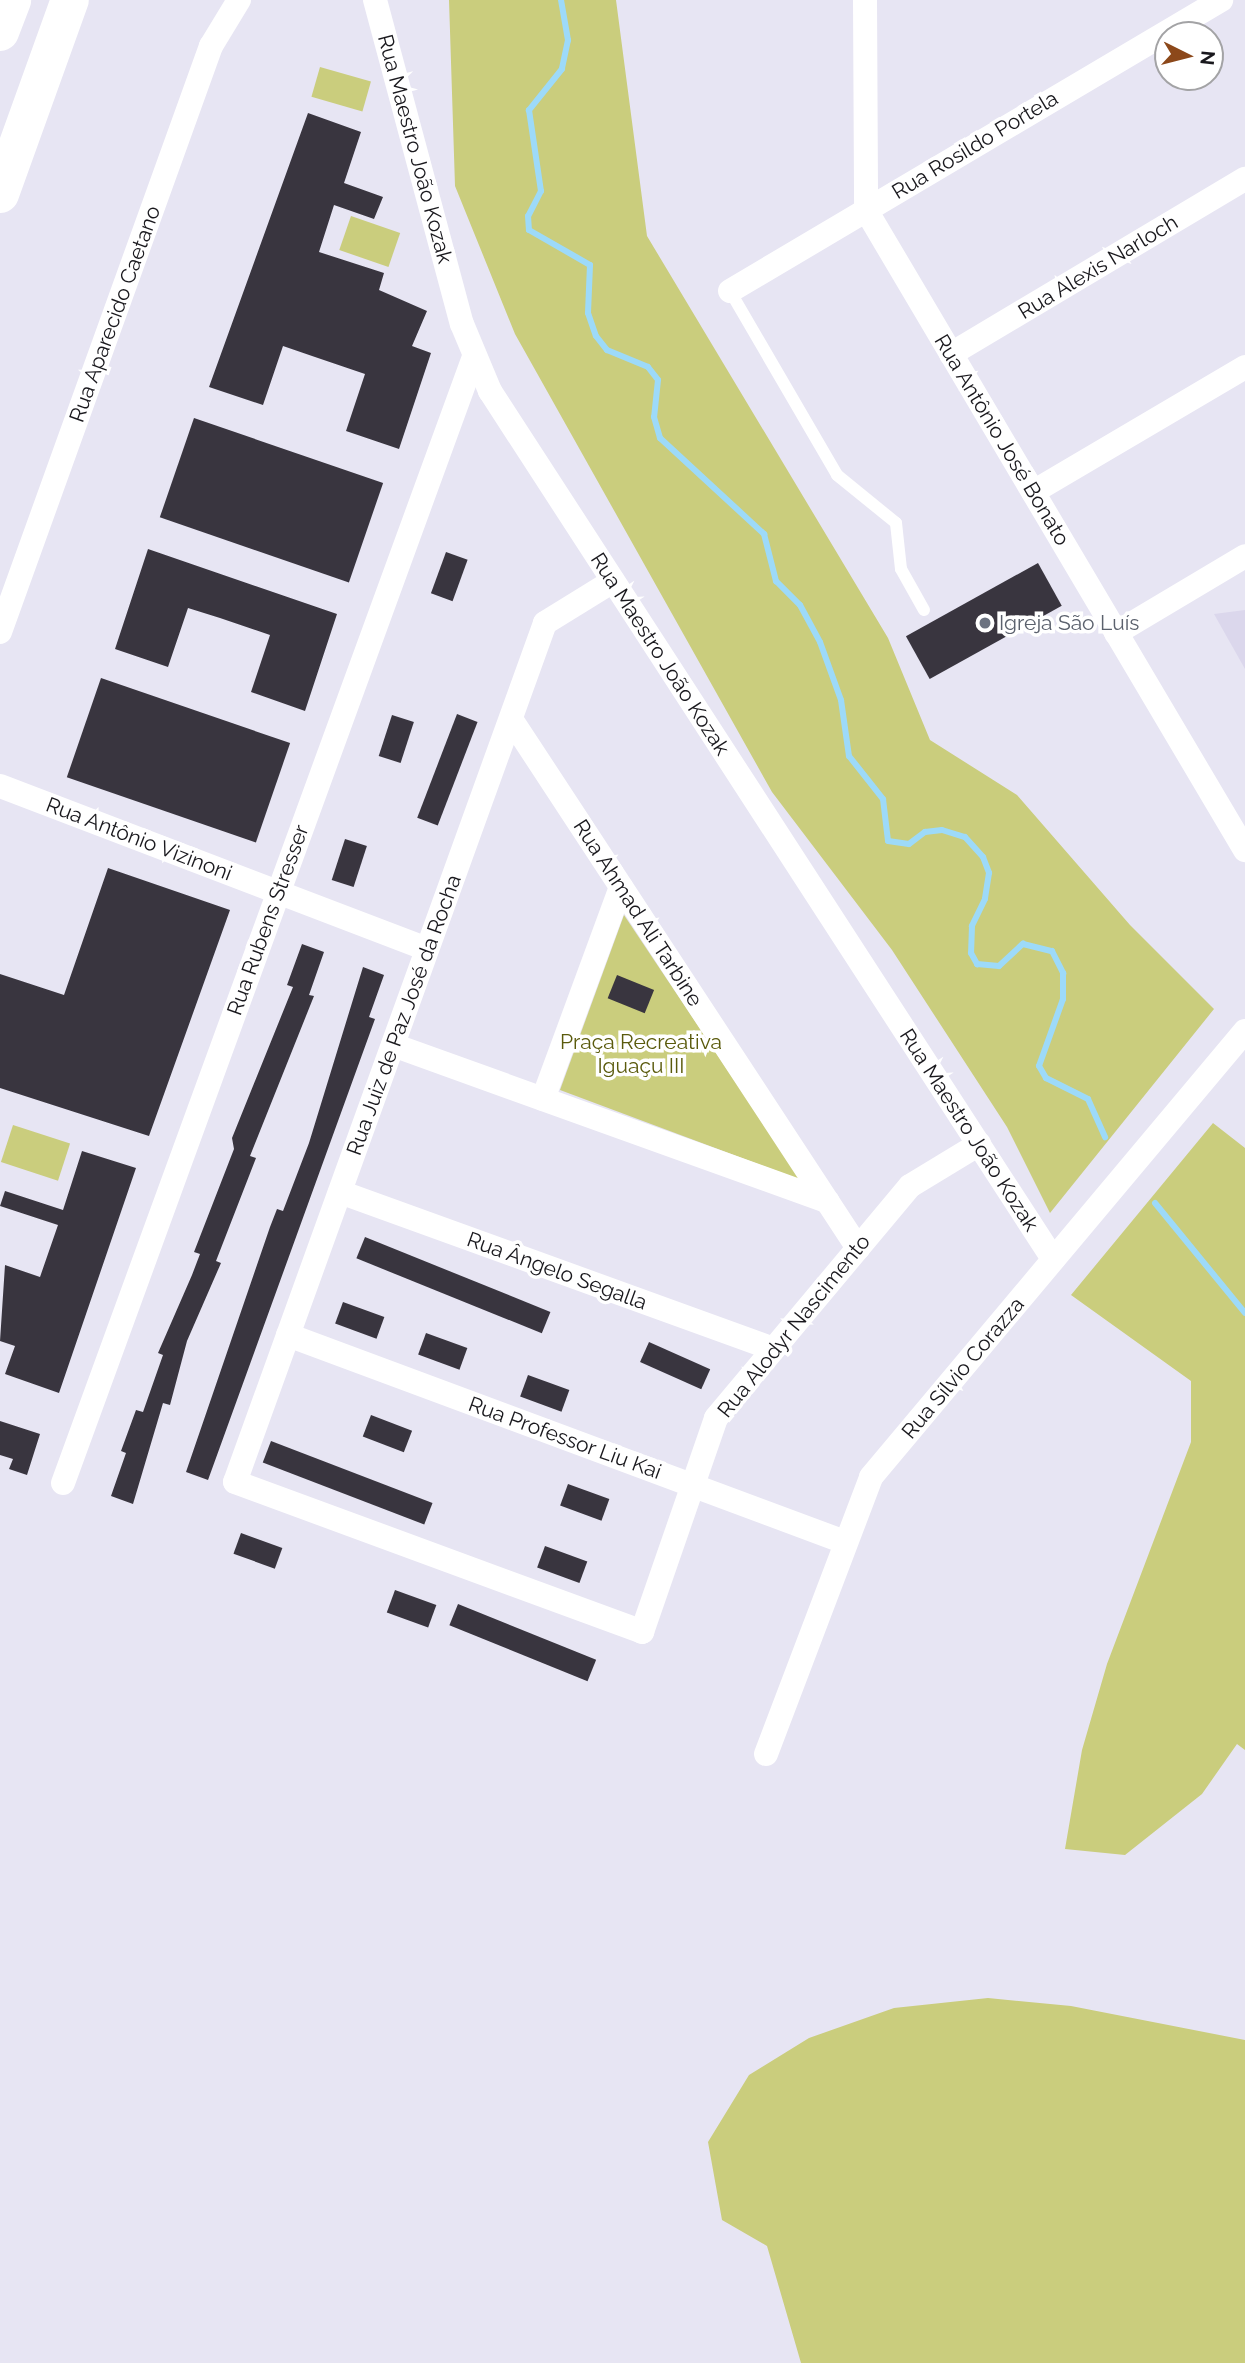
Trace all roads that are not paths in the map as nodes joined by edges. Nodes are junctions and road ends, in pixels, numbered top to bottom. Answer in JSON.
{"nodes":[{"id":1,"x":12,"y":0,"type":"edge"},
{"id":2,"x":70,"y":0,"type":"edge"},
{"id":3,"x":239,"y":0,"type":"edge"},
{"id":4,"x":375,"y":0,"type":"edge"},
{"id":5,"x":865,"y":0,"type":"edge"},
{"id":6,"x":1221,"y":0,"type":"edge"},
{"id":7,"x":0,"y":32,"type":"edge"},
{"id":8,"x":1245,"y":179,"type":"edge"},
{"id":9,"x":0,"y":194,"type":"edge"},
{"id":10,"x":866,"y":210,"type":"junction"},
{"id":11,"x":730,"y":291,"type":"joint"},
{"id":12,"x":951,"y":354,"type":"junction"},
{"id":13,"x":474,"y":357,"type":"junction"},
{"id":14,"x":1245,"y":367,"type":"edge"},
{"id":15,"x":1033,"y":492,"type":"junction"},
{"id":16,"x":1242,"y":563,"type":"edge"},
{"id":17,"x":613,"y":581,"type":"junction"},
{"id":18,"x":924,"y":610,"type":"dead end"},
{"id":19,"x":0,"y":632,"type":"edge"},
{"id":20,"x":1116,"y":633,"type":"junction"},
{"id":21,"x":510,"y":719,"type":"junction"},
{"id":22,"x":0,"y":786,"type":"edge"},
{"id":23,"x":1245,"y":850,"type":"edge"},
{"id":24,"x":621,"y":887,"type":"junction"},
{"id":25,"x":279,"y":892,"type":"junction"},
{"id":26,"x":427,"y":949,"type":"junction"},
{"id":27,"x":1245,"y":1031,"type":"edge"},
{"id":28,"x":393,"y":1045,"type":"junction"},
{"id":29,"x":543,"y":1099,"type":"junction"},
{"id":30,"x":979,"y":1144,"type":"junction"},
{"id":31,"x":340,"y":1192,"type":"junction"},
{"id":32,"x":828,"y":1202,"type":"junction"},
{"id":33,"x":858,"y":1248,"type":"junction"},
{"id":34,"x":1053,"y":1259,"type":"junction"},
{"id":35,"x":288,"y":1335,"type":"junction"},
{"id":36,"x":773,"y":1349,"type":"junction"},
{"id":37,"x":63,"y":1483,"type":"dead end"},
{"id":38,"x":693,"y":1486,"type":"junction"},
{"id":39,"x":842,"y":1541,"type":"junction"},
{"id":40,"x":642,"y":1632,"type":"joint"},
{"id":41,"x":766,"y":1754,"type":"dead end"}],
"edges":[{"from":1,"to":7,"type":"highway"},
{"from":2,"to":9,"type":"highway"},
{"from":3,"to":19,"type":"street","name":"Rua Aparecido Caetano"},
{"from":4,"to":13,"type":"street","name":"Rua Maestro João Kozak"},
{"from":5,"to":10,"type":"street"},
{"from":6,"to":10,"type":"street","name":"Rua Rosildo Portela"},
{"from":8,"to":12,"type":"street","name":"Rua Alexis Narloch"},
{"from":10,"to":11,"type":"street","name":"Rua Rosildo Portela"},
{"from":10,"to":12,"type":"street","name":"Rua Antônio José Bonato"},
{"from":11,"to":18,"type":"lane"},
{"from":12,"to":15,"type":"street","name":"Rua Antônio José Bonato"},
{"from":13,"to":17,"type":"street","name":"Rua Maestro João Kozak"},
{"from":13,"to":25,"type":"street","name":"Rua Rubens Stresser"},
{"from":14,"to":15,"type":"street"},
{"from":15,"to":20,"type":"street","name":"Rua Antônio José Bonato"},
{"from":16,"to":20,"type":"street"},
{"from":17,"to":21,"type":"street","name":"Rua Juiz de Paz José da Rocha"},
{"from":17,"to":30,"type":"street","name":"Rua Maestro João Kozak"},
{"from":20,"to":23,"type":"street","name":"Rua Antônio José Bonato"},
{"from":21,"to":24,"type":"street","name":"Rua Ahmad Ali Tarbine"},
{"from":21,"to":26,"type":"street","name":"Rua Juiz de Paz José da Rocha"},
{"from":22,"to":25,"type":"street","name":"Rua Antônio Vizinoni"},
{"from":24,"to":29,"type":"street"},
{"from":24,"to":32,"type":"street","name":"Rua Ahmad Ali Tarbine"},
{"from":25,"to":26,"type":"street","name":"Rua Antônio Vizinoni"},
{"from":25,"to":37,"type":"street","name":"Rua Rubens Stresser"},
{"from":26,"to":28,"type":"street","name":"Rua Juiz de Paz José da Rocha"},
{"from":27,"to":34,"type":"street","name":"Rua Sílvio Corazza"},
{"from":28,"to":29,"type":"street"},
{"from":28,"to":31,"type":"street","name":"Rua Juiz de Paz José da Rocha"},
{"from":29,"to":32,"type":"street"},
{"from":30,"to":33,"type":"street","name":"Rua Alodyr Nascimento"},
{"from":30,"to":34,"type":"street","name":"Rua Maestro João Kozak"},
{"from":31,"to":35,"type":"street","name":"Rua Juiz de Paz José da Rocha"},
{"from":31,"to":36,"type":"street","name":"Rua Ângelo Segalla"},
{"from":32,"to":33,"type":"street","name":"Rua Ahmad Ali Tarbine"},
{"from":33,"to":36,"type":"street","name":"Rua Alodyr Nascimento"},
{"from":34,"to":39,"type":"street","name":"Rua Sílvio Corazza"},
{"from":35,"to":38,"type":"street","name":"Rua Professor Liu Kai"},
{"from":35,"to":40,"type":"street","name":"Rua Juiz de Paz José da Rocha"},
{"from":36,"to":38,"type":"street","name":"Rua Alodyr Nascimento"},
{"from":38,"to":39,"type":"street","name":"Rua Professor Liu Kai"},
{"from":38,"to":40,"type":"street","name":"Rua Alodyr Nascimento"},
{"from":39,"to":41,"type":"street","name":"Rua Sílvio Corazza"}]}
